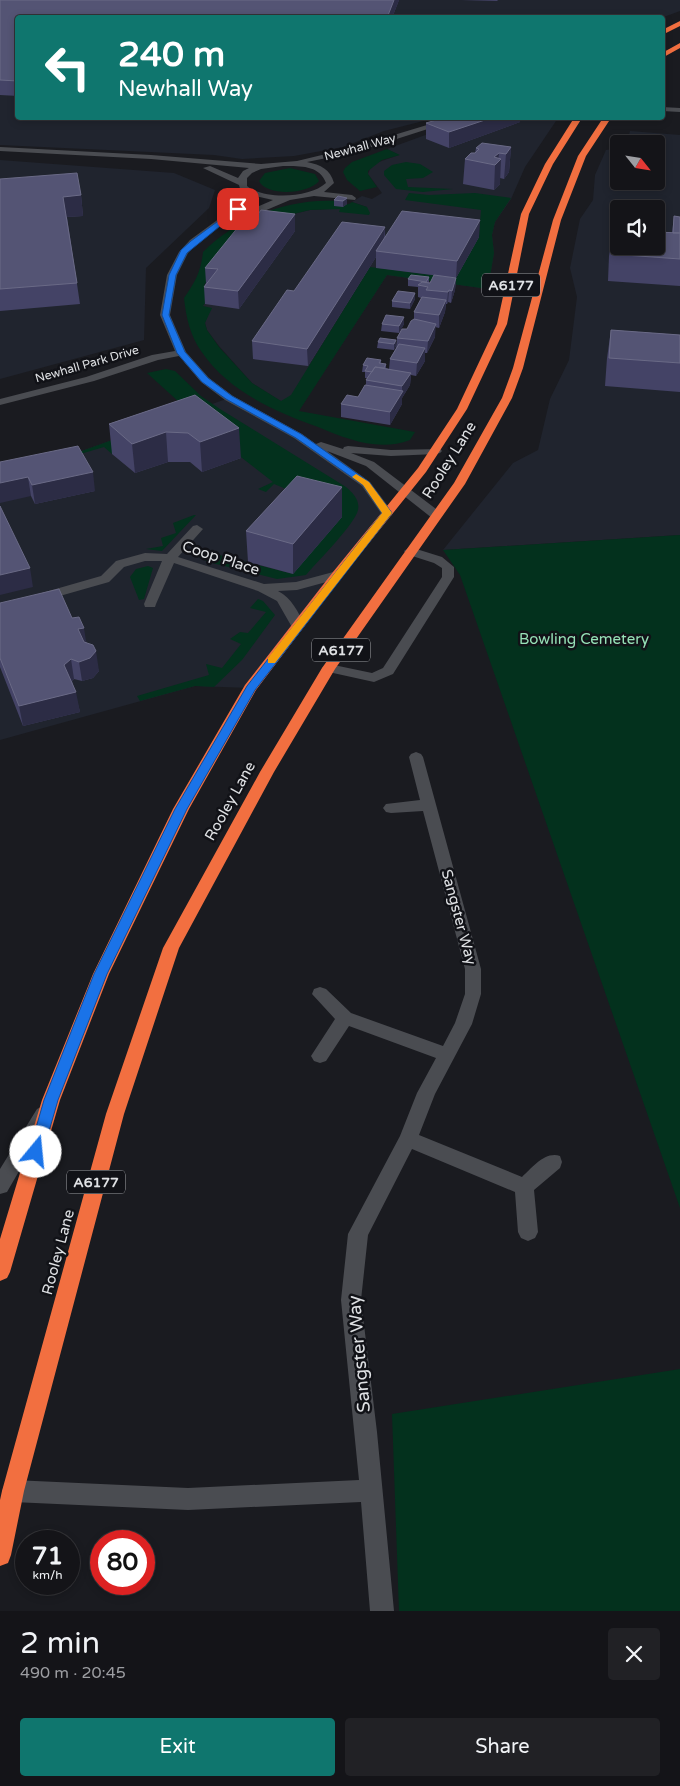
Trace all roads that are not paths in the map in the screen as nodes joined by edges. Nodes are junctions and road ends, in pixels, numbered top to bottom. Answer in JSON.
{"nodes":[{"id":1,"x":680,"y":23,"type":"edge"},
{"id":2,"x":665,"y":31,"type":"edge"},
{"id":3,"x":680,"y":45,"type":"edge"},
{"id":4,"x":665,"y":54,"type":"edge"},
{"id":5,"x":665,"y":109,"type":"edge"},
{"id":6,"x":680,"y":110,"type":"edge"},
{"id":7,"x":577,"y":120,"type":"edge"},
{"id":8,"x":606,"y":120,"type":"edge"},
{"id":9,"x":0,"y":149,"type":"edge"},
{"id":10,"x":180,"y":159,"type":"junction"},
{"id":11,"x":290,"y":163,"type":"junction"},
{"id":12,"x":262,"y":166,"type":"junction"},
{"id":13,"x":331,"y":166,"type":"junction"},
{"id":14,"x":330,"y":183,"type":"junction"},
{"id":15,"x":242,"y":184,"type":"junction"},
{"id":16,"x":316,"y":194,"type":"junction"},
{"id":17,"x":287,"y":198,"type":"junction"},
{"id":18,"x":193,"y":242,"type":"junction"},
{"id":19,"x":181,"y":353,"type":"junction"},
{"id":20,"x":0,"y":402,"type":"edge"},
{"id":21,"x":298,"y":436,"type":"junction"},
{"id":22,"x":436,"y":452,"type":"junction"},
{"id":23,"x":407,"y":490,"type":"junction"},
{"id":24,"x":387,"y":513,"type":"junction"},
{"id":25,"x":436,"y":515,"type":"junction"},
{"id":26,"x":197,"y":529,"type":"dead end"},
{"id":27,"x":410,"y":551,"type":"junction"},
{"id":28,"x":170,"y":558,"type":"junction"},
{"id":29,"x":337,"y":575,"type":"junction"},
{"id":30,"x":263,"y":588,"type":"junction"},
{"id":31,"x":150,"y":604,"type":"dead end"},
{"id":32,"x":0,"y":609,"type":"edge"},
{"id":33,"x":298,"y":626,"type":"junction"},
{"id":34,"x":329,"y":668,"type":"junction"},
{"id":35,"x":416,"y":757,"type":"dead end"},
{"id":36,"x":429,"y":805,"type":"junction"},
{"id":37,"x":391,"y":808,"type":"dead end"},
{"id":38,"x":320,"y":994,"type":"dead end"},
{"id":39,"x":345,"y":1018,"type":"junction"},
{"id":40,"x":446,"y":1054,"type":"junction"},
{"id":41,"x":320,"y":1056,"type":"dead end"},
{"id":42,"x":51,"y":1100,"type":"junction"},
{"id":43,"x":408,"y":1139,"type":"junction"},
{"id":44,"x":554,"y":1162,"type":"dead end"},
{"id":45,"x":0,"y":1186,"type":"edge"},
{"id":46,"x":524,"y":1187,"type":"junction"},
{"id":47,"x":528,"y":1232,"type":"dead end"},
{"id":48,"x":0,"y":1272,"type":"edge"},
{"id":49,"x":371,"y":1490,"type":"junction"},
{"id":50,"x":13,"y":1491,"type":"junction"},
{"id":51,"x":0,"y":1555,"type":"edge"},
{"id":52,"x":382,"y":1611,"type":"edge"}],
"edges":[{"from":1,"to":2,"type":"highway"},
{"from":3,"to":4,"type":"highway"},
{"from":5,"to":6,"type":"street"},
{"from":7,"to":22,"type":"highway","name":"Rooley Lane","number":"A6177"},
{"from":8,"to":25,"type":"highway","name":"Rooley Lane","number":"A6177"},
{"from":9,"to":10,"type":"street"},
{"from":10,"to":12,"type":"street","name":"Newhall Way"},
{"from":10,"to":15,"type":"street"},
{"from":11,"to":12,"type":"street","name":"Newhall Way"},
{"from":11,"to":13,"type":"street","name":"Newhall Way"},
{"from":11,"to":13,"type":"street","name":"Newhall Way"},
{"from":12,"to":15,"type":"street"},
{"from":13,"to":14,"type":"street","name":"Newhall Way"},
{"from":14,"to":16,"type":"street","name":"Newhall Way"},
{"from":14,"to":16,"type":"street"},
{"from":15,"to":17,"type":"street"},
{"from":15,"to":18,"type":"street"},
{"from":16,"to":17,"type":"street"},
{"from":17,"to":18,"type":"street"},
{"from":18,"to":19,"type":"street"},
{"from":19,"to":20,"type":"street","name":"Newhall Park Drive"},
{"from":19,"to":21,"type":"street"},
{"from":21,"to":22,"type":"street"},
{"from":21,"to":23,"type":"street"},
{"from":21,"to":24,"type":"street"},
{"from":22,"to":23,"type":"highway","name":"Rooley Lane","number":"A6177"},
{"from":23,"to":24,"type":"highway","name":"Rooley Lane","number":"A6177"},
{"from":23,"to":25,"type":"street"},
{"from":24,"to":29,"type":"highway","name":"Rooley Lane","number":"A6177"},
{"from":25,"to":27,"type":"highway","name":"Rooley Lane","number":"A6177"},
{"from":26,"to":28,"type":"street","name":"Coop Place"},
{"from":27,"to":34,"type":"highway","name":"Rooley Lane","number":"A6177"},
{"from":27,"to":34,"type":"street"},
{"from":28,"to":30,"type":"street","name":"Coop Place"},
{"from":28,"to":31,"type":"street","name":"Coop Place"},
{"from":28,"to":32,"type":"street","name":"Coop Place"},
{"from":29,"to":30,"type":"street","name":"Coop Place"},
{"from":29,"to":33,"type":"highway","name":"Rooley Lane","number":"A6177"},
{"from":30,"to":33,"type":"street","name":"Coop Place"},
{"from":33,"to":42,"type":"highway","name":"Rooley Lane","number":"A6177"},
{"from":34,"to":50,"type":"highway","name":"Rooley Lane","number":"A6177"},
{"from":35,"to":36,"type":"street","name":"Sangster Way"},
{"from":36,"to":37,"type":"street"},
{"from":36,"to":40,"type":"street","name":"Sangster Way"},
{"from":38,"to":39,"type":"street"},
{"from":39,"to":40,"type":"street"},
{"from":39,"to":41,"type":"street"},
{"from":40,"to":43,"type":"street","name":"Sangster Way"},
{"from":42,"to":45,"type":"street"},
{"from":42,"to":48,"type":"highway","name":"Rooley Lane","number":"A6177"},
{"from":43,"to":46,"type":"street"},
{"from":43,"to":49,"type":"street","name":"Sangster Way"},
{"from":44,"to":46,"type":"street"},
{"from":46,"to":47,"type":"street"},
{"from":49,"to":50,"type":"street"},
{"from":49,"to":52,"type":"street","name":"Sangster Way"},
{"from":50,"to":51,"type":"highway","name":"Rooley Lane","number":"A6177"}]}
